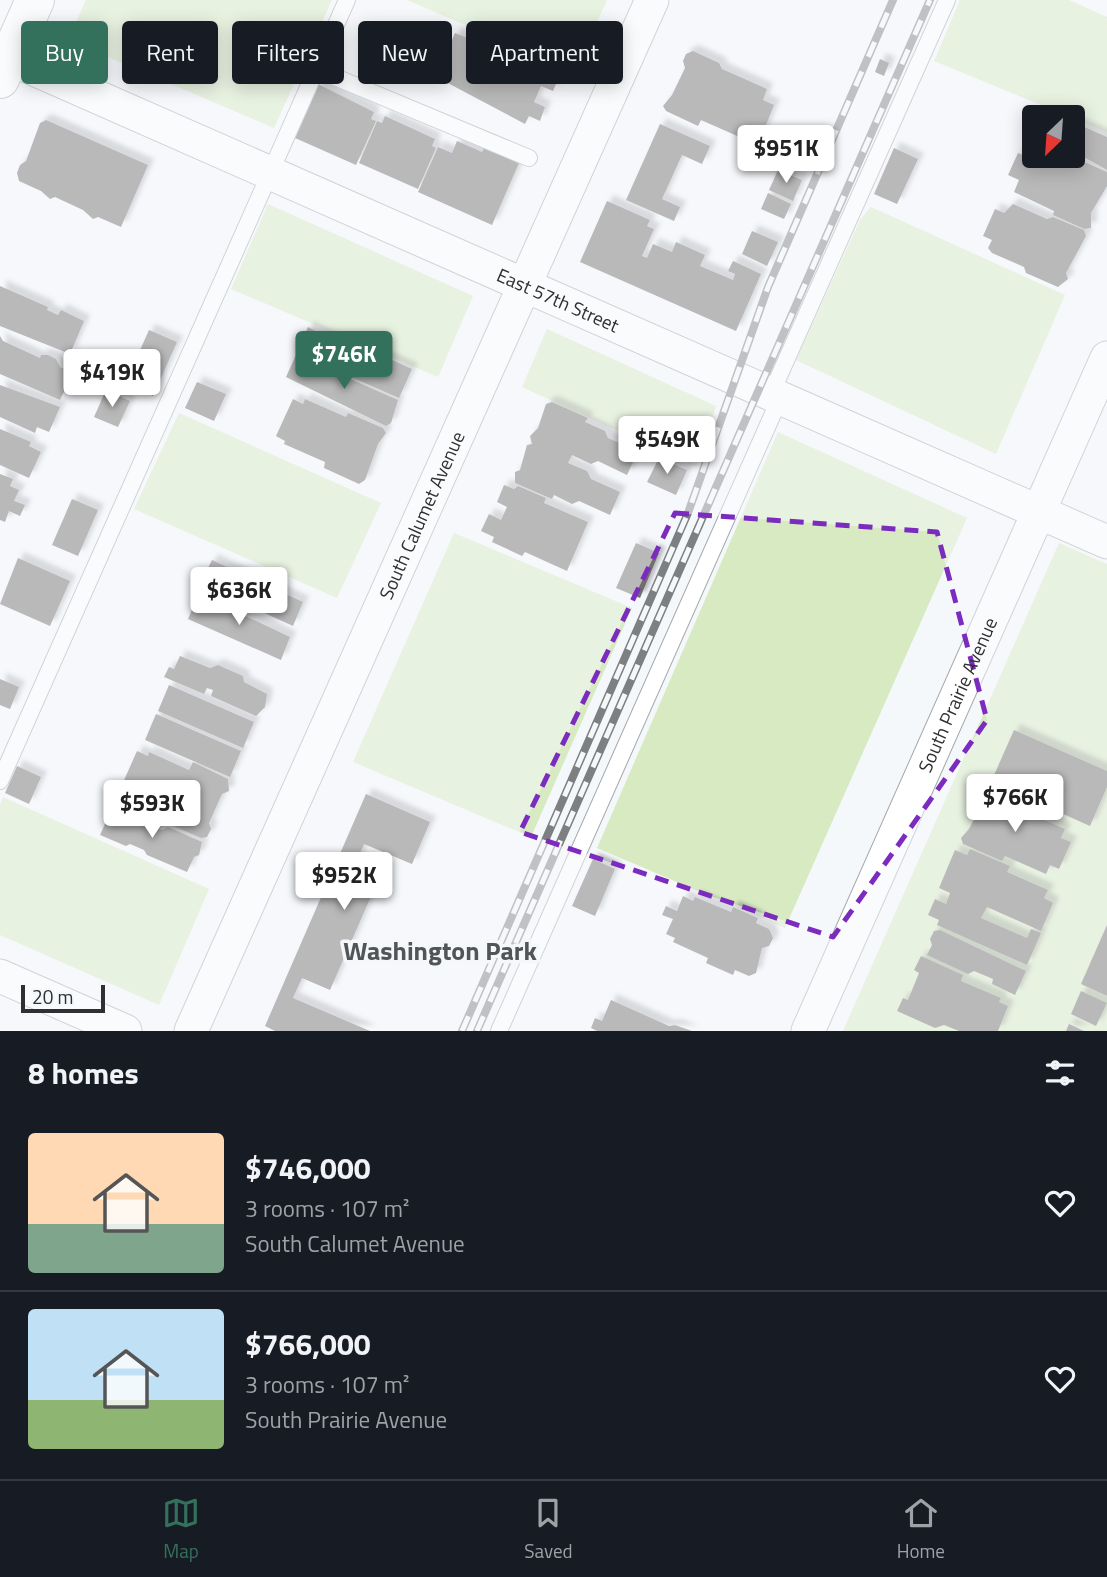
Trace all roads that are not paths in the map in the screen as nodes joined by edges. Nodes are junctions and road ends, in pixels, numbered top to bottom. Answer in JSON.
{"nodes":[{"id":1,"x":35,"y":0,"type":"edge"},
{"id":2,"x":347,"y":0,"type":"edge"},
{"id":3,"x":652,"y":0,"type":"edge"},
{"id":4,"x":947,"y":0,"type":"edge"},
{"id":5,"x":338,"y":21,"type":"edge"},
{"id":6,"x":5,"y":69,"type":"edge"},
{"id":7,"x":344,"y":81,"type":"edge"},
{"id":8,"x":309,"y":84,"type":"edge"},
{"id":9,"x":530,"y":158,"type":"dead end"},
{"id":10,"x":270,"y":173,"type":"junction"},
{"id":11,"x":525,"y":285,"type":"junction"},
{"id":12,"x":1107,"y":358,"type":"edge"},
{"id":13,"x":776,"y":396,"type":"junction"},
{"id":14,"x":1038,"y":512,"type":"junction"},
{"id":15,"x":1107,"y":542,"type":"edge"},
{"id":16,"x":0,"y":781,"type":"edge"},
{"id":17,"x":0,"y":976,"type":"edge"},
{"id":18,"x":125,"y":1031,"type":"edge"},
{"id":19,"x":191,"y":1031,"type":"edge"},
{"id":20,"x":499,"y":1031,"type":"edge"},
{"id":21,"x":808,"y":1031,"type":"edge"}],
"edges":[{"from":1,"to":6,"type":"street"},
{"from":2,"to":5,"type":"lane"},
{"from":3,"to":11,"type":"street","name":"South Calumet Avenue"},
{"from":4,"to":13,"type":"lane"},
{"from":6,"to":10,"type":"street","name":"East 57th Street"},
{"from":7,"to":9,"type":"lane"},
{"from":8,"to":10,"type":"lane"},
{"from":10,"to":11,"type":"street","name":"East 57th Street"},
{"from":10,"to":16,"type":"lane"},
{"from":11,"to":13,"type":"street","name":"East 57th Street"},
{"from":11,"to":19,"type":"street","name":"South Calumet Avenue"},
{"from":12,"to":14,"type":"street","name":"South Prairie Avenue"},
{"from":13,"to":14,"type":"street","name":"East 57th Street"},
{"from":13,"to":20,"type":"lane"},
{"from":14,"to":15,"type":"street","name":"East 57th Street"},
{"from":14,"to":21,"type":"street","name":"South Prairie Avenue"},
{"from":17,"to":18,"type":"street"}]}
